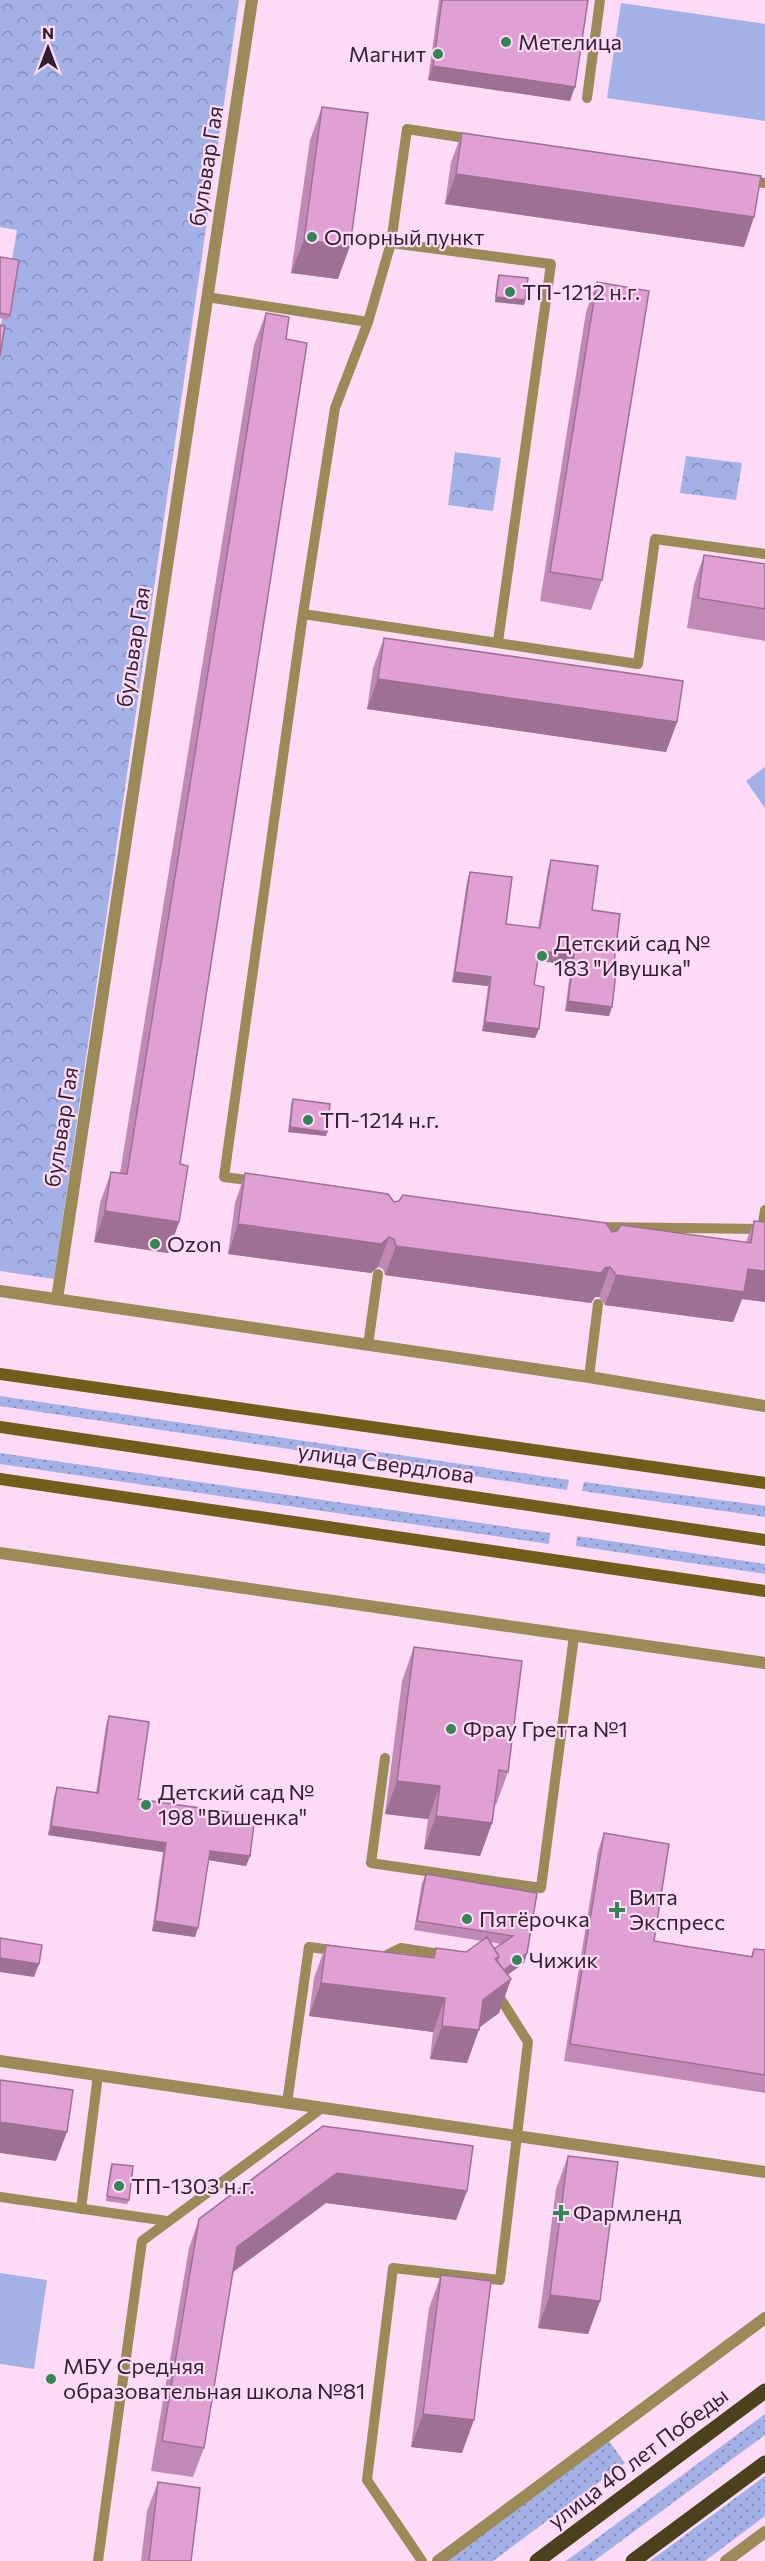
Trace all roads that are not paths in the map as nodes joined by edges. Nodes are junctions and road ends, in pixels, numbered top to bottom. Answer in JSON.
{"nodes":[{"id":1,"x":252,"y":0,"type":"edge"},
{"id":2,"x":600,"y":0,"type":"edge"},
{"id":3,"x":587,"y":98,"type":"dead end"},
{"id":4,"x":488,"y":141,"type":"edge"},
{"id":5,"x":730,"y":178,"type":"edge"},
{"id":6,"x":765,"y":183,"type":"edge"},
{"id":7,"x":391,"y":243,"type":"junction"},
{"id":8,"x":207,"y":297,"type":"junction"},
{"id":9,"x":368,"y":322,"type":"junction"},
{"id":10,"x":765,"y":554,"type":"edge"},
{"id":11,"x":303,"y":614,"type":"junction"},
{"id":12,"x":498,"y":642,"type":"junction"},
{"id":13,"x":271,"y":1183,"type":"edge"},
{"id":14,"x":765,"y":1210,"type":"edge"},
{"id":15,"x":583,"y":1225,"type":"edge"},
{"id":16,"x":764,"y":1229,"type":"edge"},
{"id":17,"x":378,"y":1274,"type":"edge"},
{"id":18,"x":0,"y":1291,"type":"edge"},
{"id":19,"x":57,"y":1299,"type":"junction"},
{"id":20,"x":598,"y":1304,"type":"edge"},
{"id":21,"x":368,"y":1345,"type":"junction"},
{"id":22,"x":0,"y":1374,"type":"edge"},
{"id":23,"x":589,"y":1377,"type":"junction"},
{"id":24,"x":765,"y":1406,"type":"edge"},
{"id":25,"x":0,"y":1427,"type":"edge"},
{"id":26,"x":0,"y":1479,"type":"edge"},
{"id":27,"x":765,"y":1484,"type":"edge"},
{"id":28,"x":765,"y":1540,"type":"edge"},
{"id":29,"x":0,"y":1553,"type":"edge"},
{"id":30,"x":765,"y":1591,"type":"edge"},
{"id":31,"x":574,"y":1636,"type":"junction"},
{"id":32,"x":765,"y":1664,"type":"edge"},
{"id":33,"x":385,"y":1758,"type":"dead end"},
{"id":34,"x":351,"y":1953,"type":"edge"},
{"id":35,"x":372,"y":1956,"type":"edge"},
{"id":36,"x":455,"y":1956,"type":"edge"},
{"id":37,"x":488,"y":1978,"type":"edge"},
{"id":38,"x":0,"y":2061,"type":"edge"},
{"id":39,"x":98,"y":2075,"type":"junction"},
{"id":40,"x":287,"y":2103,"type":"junction"},
{"id":41,"x":322,"y":2108,"type":"junction"},
{"id":42,"x":517,"y":2137,"type":"junction"},
{"id":43,"x":765,"y":2172,"type":"edge"},
{"id":44,"x":0,"y":2197,"type":"edge"},
{"id":45,"x":81,"y":2208,"type":"junction"},
{"id":46,"x":167,"y":2221,"type":"junction"},
{"id":47,"x":765,"y":2318,"type":"edge"},
{"id":48,"x":765,"y":2391,"type":"edge"},
{"id":49,"x":765,"y":2463,"type":"edge"},
{"id":50,"x":765,"y":2532,"type":"edge"},
{"id":51,"x":98,"y":2561,"type":"edge"},
{"id":52,"x":422,"y":2561,"type":"edge"},
{"id":53,"x":438,"y":2561,"type":"edge"},
{"id":54,"x":537,"y":2561,"type":"edge"},
{"id":55,"x":633,"y":2561,"type":"edge"},
{"id":56,"x":726,"y":2561,"type":"edge"}],
"edges":[{"from":1,"to":8,"type":"street","name":"бульвар Гая"},
{"from":2,"to":3,"type":"lane"},
{"from":4,"to":7,"type":"lane"},
{"from":5,"to":6,"type":"lane"},
{"from":7,"to":9,"type":"lane"},
{"from":7,"to":12,"type":"lane"},
{"from":8,"to":9,"type":"lane"},
{"from":8,"to":19,"type":"street","name":"бульвар Гая"},
{"from":9,"to":11,"type":"lane"},
{"from":10,"to":12,"type":"lane"},
{"from":11,"to":12,"type":"lane"},
{"from":11,"to":13,"type":"lane"},
{"from":14,"to":16,"type":"lane"},
{"from":15,"to":16,"type":"lane"},
{"from":17,"to":21,"type":"lane"},
{"from":18,"to":19,"type":"street"},
{"from":19,"to":21,"type":"street"},
{"from":20,"to":23,"type":"lane"},
{"from":21,"to":23,"type":"street"},
{"from":22,"to":27,"type":"main road","name":"улица Свердлова"},
{"from":23,"to":24,"type":"street"},
{"from":25,"to":28,"type":"main road","name":"улица Свердлова"},
{"from":26,"to":30,"type":"main road"},
{"from":29,"to":31,"type":"street"},
{"from":31,"to":32,"type":"street"},
{"from":31,"to":33,"type":"lane"},
{"from":34,"to":40,"type":"lane"},
{"from":35,"to":36,"type":"lane"},
{"from":37,"to":42,"type":"lane"},
{"from":38,"to":39,"type":"street"},
{"from":39,"to":40,"type":"street"},
{"from":39,"to":45,"type":"lane"},
{"from":40,"to":41,"type":"street"},
{"from":41,"to":42,"type":"street"},
{"from":41,"to":46,"type":"lane"},
{"from":42,"to":43,"type":"street"},
{"from":42,"to":52,"type":"lane"},
{"from":44,"to":45,"type":"lane"},
{"from":45,"to":46,"type":"lane"},
{"from":46,"to":51,"type":"lane"},
{"from":47,"to":53,"type":"street"},
{"from":48,"to":54,"type":"main road","name":"улица 40 лет Победы"},
{"from":49,"to":55,"type":"main road"},
{"from":50,"to":56,"type":"street"}]}
